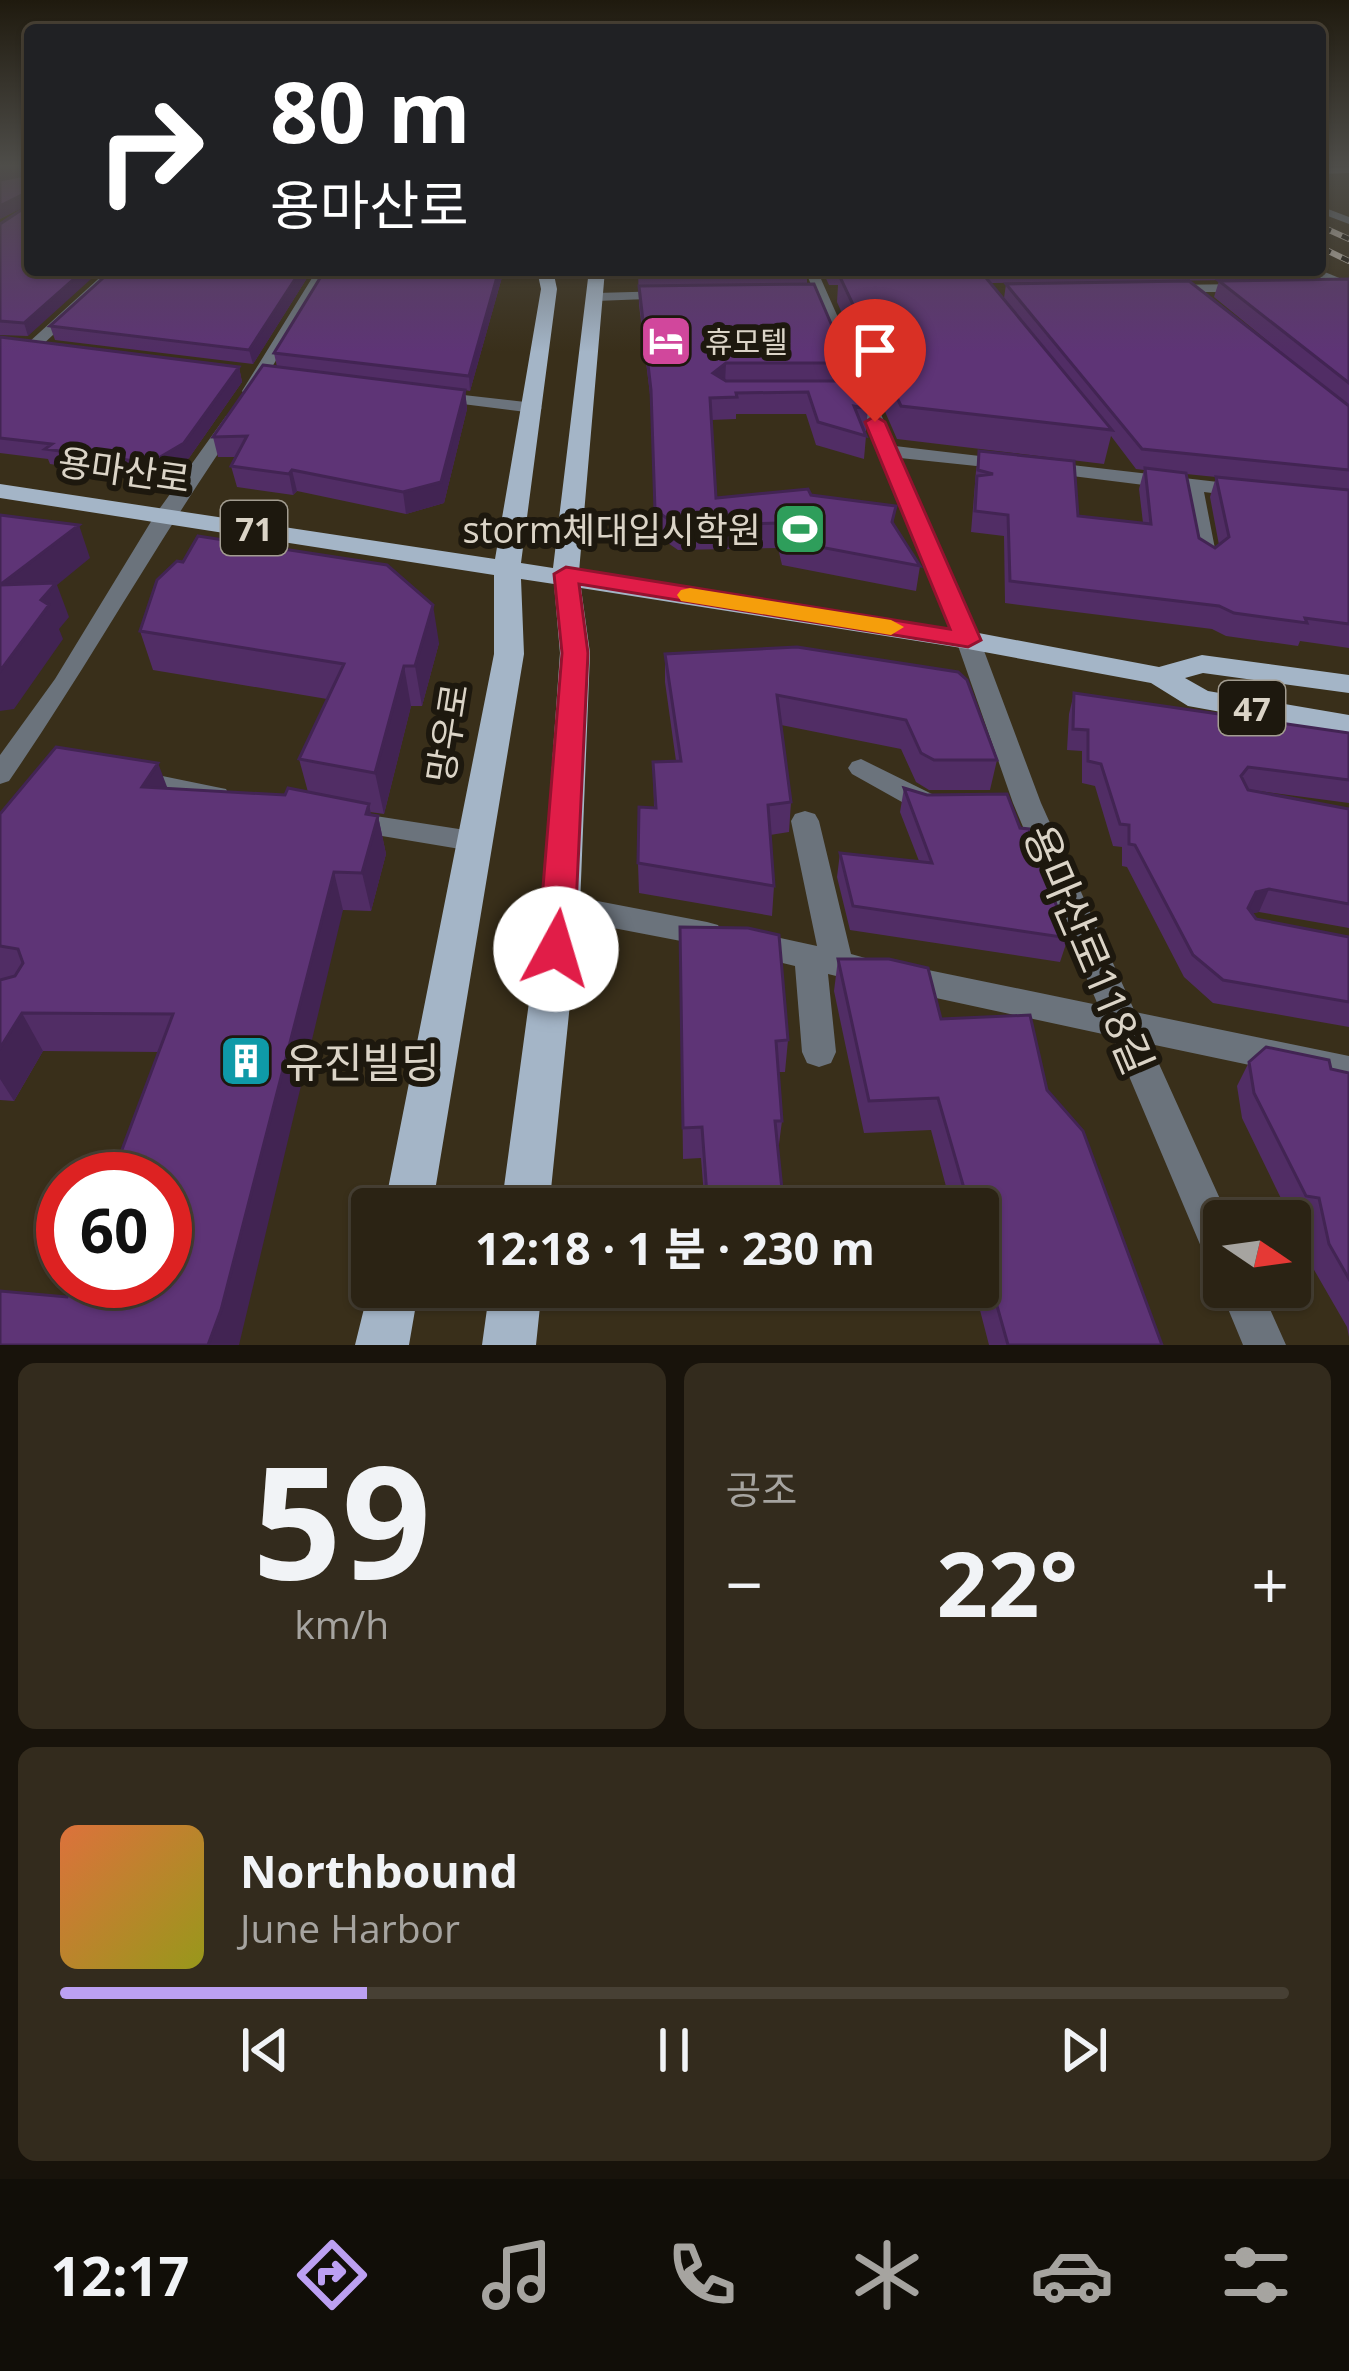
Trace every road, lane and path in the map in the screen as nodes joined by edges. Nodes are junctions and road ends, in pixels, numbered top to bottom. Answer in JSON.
{"nodes":[{"id":1,"x":109,"y":276,"type":"edge"},
{"id":2,"x":319,"y":276,"type":"edge"},
{"id":3,"x":597,"y":276,"type":"edge"},
{"id":4,"x":811,"y":276,"type":"edge"},
{"id":5,"x":547,"y":279,"type":"edge"},
{"id":6,"x":1307,"y":287,"type":"edge"},
{"id":7,"x":1349,"y":287,"type":"edge"},
{"id":8,"x":1267,"y":288,"type":"edge"},
{"id":9,"x":1146,"y":289,"type":"edge"},
{"id":10,"x":1189,"y":289,"type":"junction"},
{"id":11,"x":811,"y":292,"type":"junction"},
{"id":12,"x":845,"y":292,"type":"edge"},
{"id":13,"x":678,"y":295,"type":"edge"},
{"id":14,"x":596,"y":297,"type":"junction"},
{"id":15,"x":1205,"y":303,"type":"edge"},
{"id":16,"x":59,"y":349,"type":"edge"},
{"id":17,"x":420,"y":395,"type":"edge"},
{"id":18,"x":534,"y":408,"type":"junction"},
{"id":19,"x":888,"y":451,"type":"junction"},
{"id":20,"x":1193,"y":485,"type":"junction"},
{"id":21,"x":0,"y":490,"type":"edge"},
{"id":22,"x":1260,"y":493,"type":"edge"},
{"id":23,"x":165,"y":515,"type":"junction"},
{"id":24,"x":1208,"y":559,"type":"edge"},
{"id":25,"x":508,"y":567,"type":"junction"},
{"id":26,"x":566,"y":574,"type":"junction"},
{"id":27,"x":968,"y":640,"type":"junction"},
{"id":28,"x":1160,"y":676,"type":"junction"},
{"id":29,"x":1349,"y":684,"type":"edge"},
{"id":30,"x":1349,"y":724,"type":"edge"},
{"id":31,"x":13,"y":761,"type":"edge"},
{"id":32,"x":861,"y":768,"type":"dead end"},
{"id":33,"x":107,"y":774,"type":"edge"},
{"id":34,"x":247,"y":802,"type":"edge"},
{"id":35,"x":990,"y":803,"type":"edge"},
{"id":36,"x":1027,"y":803,"type":"junction"},
{"id":37,"x":946,"y":804,"type":"edge"},
{"id":38,"x":316,"y":816,"type":"edge"},
{"id":39,"x":806,"y":820,"type":"dead end"},
{"id":40,"x":478,"y":842,"type":"junction"},
{"id":41,"x":561,"y":906,"type":"junction"},
{"id":42,"x":824,"y":960,"type":"junction"},
{"id":43,"x":1122,"y":1026,"type":"junction"},
{"id":44,"x":819,"y":1052,"type":"dead end"},
{"id":45,"x":1349,"y":1071,"type":"edge"},
{"id":46,"x":412,"y":1188,"type":"edge"},
{"id":47,"x":527,"y":1188,"type":"edge"},
{"id":48,"x":1203,"y":1207,"type":"edge"},
{"id":49,"x":389,"y":1308,"type":"edge"},
{"id":50,"x":513,"y":1308,"type":"edge"},
{"id":51,"x":1251,"y":1308,"type":"edge"},
{"id":52,"x":1270,"y":1343,"type":"edge"},
{"id":53,"x":382,"y":1345,"type":"edge"},
{"id":54,"x":509,"y":1345,"type":"edge"}],
"edges":[{"from":1,"to":16,"type":"street"},
{"from":2,"to":23,"type":"street"},
{"from":3,"to":14,"type":"main road"},
{"from":4,"to":11,"type":"street","name":"용마산로118길"},
{"from":5,"to":18,"type":"main road","name":"망우로"},
{"from":6,"to":7,"type":"street"},
{"from":8,"to":10,"type":"street"},
{"from":9,"to":10,"type":"street"},
{"from":10,"to":15,"type":"street"},
{"from":11,"to":12,"type":"street"},
{"from":11,"to":19,"type":"street","name":"용마산로118길"},
{"from":13,"to":14,"type":"street"},
{"from":14,"to":26,"type":"main road"},
{"from":17,"to":18,"type":"street"},
{"from":18,"to":25,"type":"main road","name":"망우로"},
{"from":19,"to":20,"type":"street"},
{"from":19,"to":27,"type":"street","name":"용마산로118길"},
{"from":20,"to":22,"type":"street"},
{"from":20,"to":24,"type":"street"},
{"from":21,"to":23,"type":"main road","name":"용마산로","number":"71"},
{"from":23,"to":25,"type":"main road","name":"용마산로","number":"71"},
{"from":23,"to":31,"type":"street"},
{"from":25,"to":26,"type":"main road","name":"용마산로","number":"71"},
{"from":25,"to":40,"type":"main road","name":"망우로"},
{"from":26,"to":27,"type":"main road","name":"용마산로","number":"47"},
{"from":26,"to":41,"type":"main road"},
{"from":27,"to":28,"type":"main road","name":"용마산로","number":"47"},
{"from":27,"to":36,"type":"street","name":"용마산로118길"},
{"from":28,"to":29,"type":"main road","name":"용마산로","number":"47"},
{"from":28,"to":30,"type":"main road","name":"용마산로","number":"47"},
{"from":32,"to":37,"type":"street"},
{"from":33,"to":34,"type":"street"},
{"from":35,"to":36,"type":"street"},
{"from":36,"to":43,"type":"street","name":"용마산로118길"},
{"from":38,"to":40,"type":"street"},
{"from":39,"to":42,"type":"street"},
{"from":40,"to":46,"type":"main road","name":"망우로"},
{"from":41,"to":42,"type":"street"},
{"from":41,"to":47,"type":"main road"},
{"from":42,"to":43,"type":"street"},
{"from":42,"to":44,"type":"street"},
{"from":43,"to":45,"type":"street"},
{"from":43,"to":48,"type":"street","name":"용마산로118길"},
{"from":49,"to":53,"type":"main road"},
{"from":50,"to":54,"type":"main road"},
{"from":51,"to":52,"type":"street"}]}
